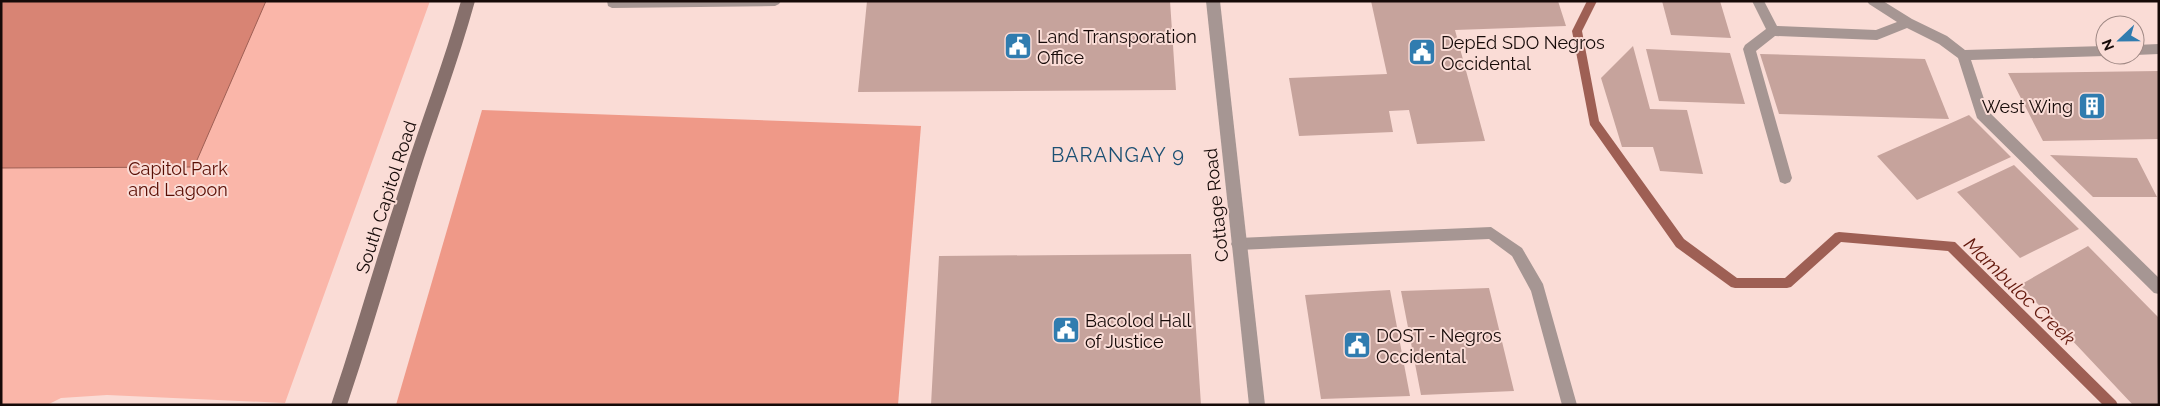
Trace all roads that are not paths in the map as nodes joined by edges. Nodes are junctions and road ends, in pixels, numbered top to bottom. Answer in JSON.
{"nodes":[{"id":1,"x":468,"y":1,"type":"edge"},
{"id":2,"x":775,"y":1,"type":"edge"},
{"id":3,"x":1213,"y":1,"type":"edge"},
{"id":4,"x":1758,"y":1,"type":"edge"},
{"id":5,"x":1873,"y":1,"type":"edge"},
{"id":6,"x":612,"y":4,"type":"dead end"},
{"id":7,"x":1908,"y":23,"type":"junction"},
{"id":8,"x":1773,"y":31,"type":"junction"},
{"id":9,"x":2159,"y":49,"type":"edge"},
{"id":10,"x":2145,"y":50,"type":"edge"},
{"id":11,"x":2095,"y":51,"type":"edge"},
{"id":12,"x":1963,"y":55,"type":"junction"},
{"id":13,"x":1785,"y":178,"type":"dead end"},
{"id":14,"x":1238,"y":244,"type":"junction"},
{"id":15,"x":2159,"y":288,"type":"edge"},
{"id":16,"x":339,"y":405,"type":"edge"},
{"id":17,"x":1257,"y":405,"type":"edge"},
{"id":18,"x":1570,"y":405,"type":"edge"}],
"edges":[{"from":1,"to":16,"type":"street","name":"South Capitol Road"},
{"from":2,"to":6,"type":"lane"},
{"from":3,"to":14,"type":"street","name":"Cottage Road"},
{"from":4,"to":8,"type":"lane"},
{"from":5,"to":7,"type":"lane"},
{"from":7,"to":8,"type":"lane"},
{"from":7,"to":12,"type":"lane"},
{"from":8,"to":13,"type":"lane"},
{"from":9,"to":10,"type":"lane"},
{"from":11,"to":12,"type":"lane"},
{"from":12,"to":15,"type":"lane"},
{"from":14,"to":17,"type":"street","name":"Cottage Road"},
{"from":14,"to":18,"type":"lane"}]}
